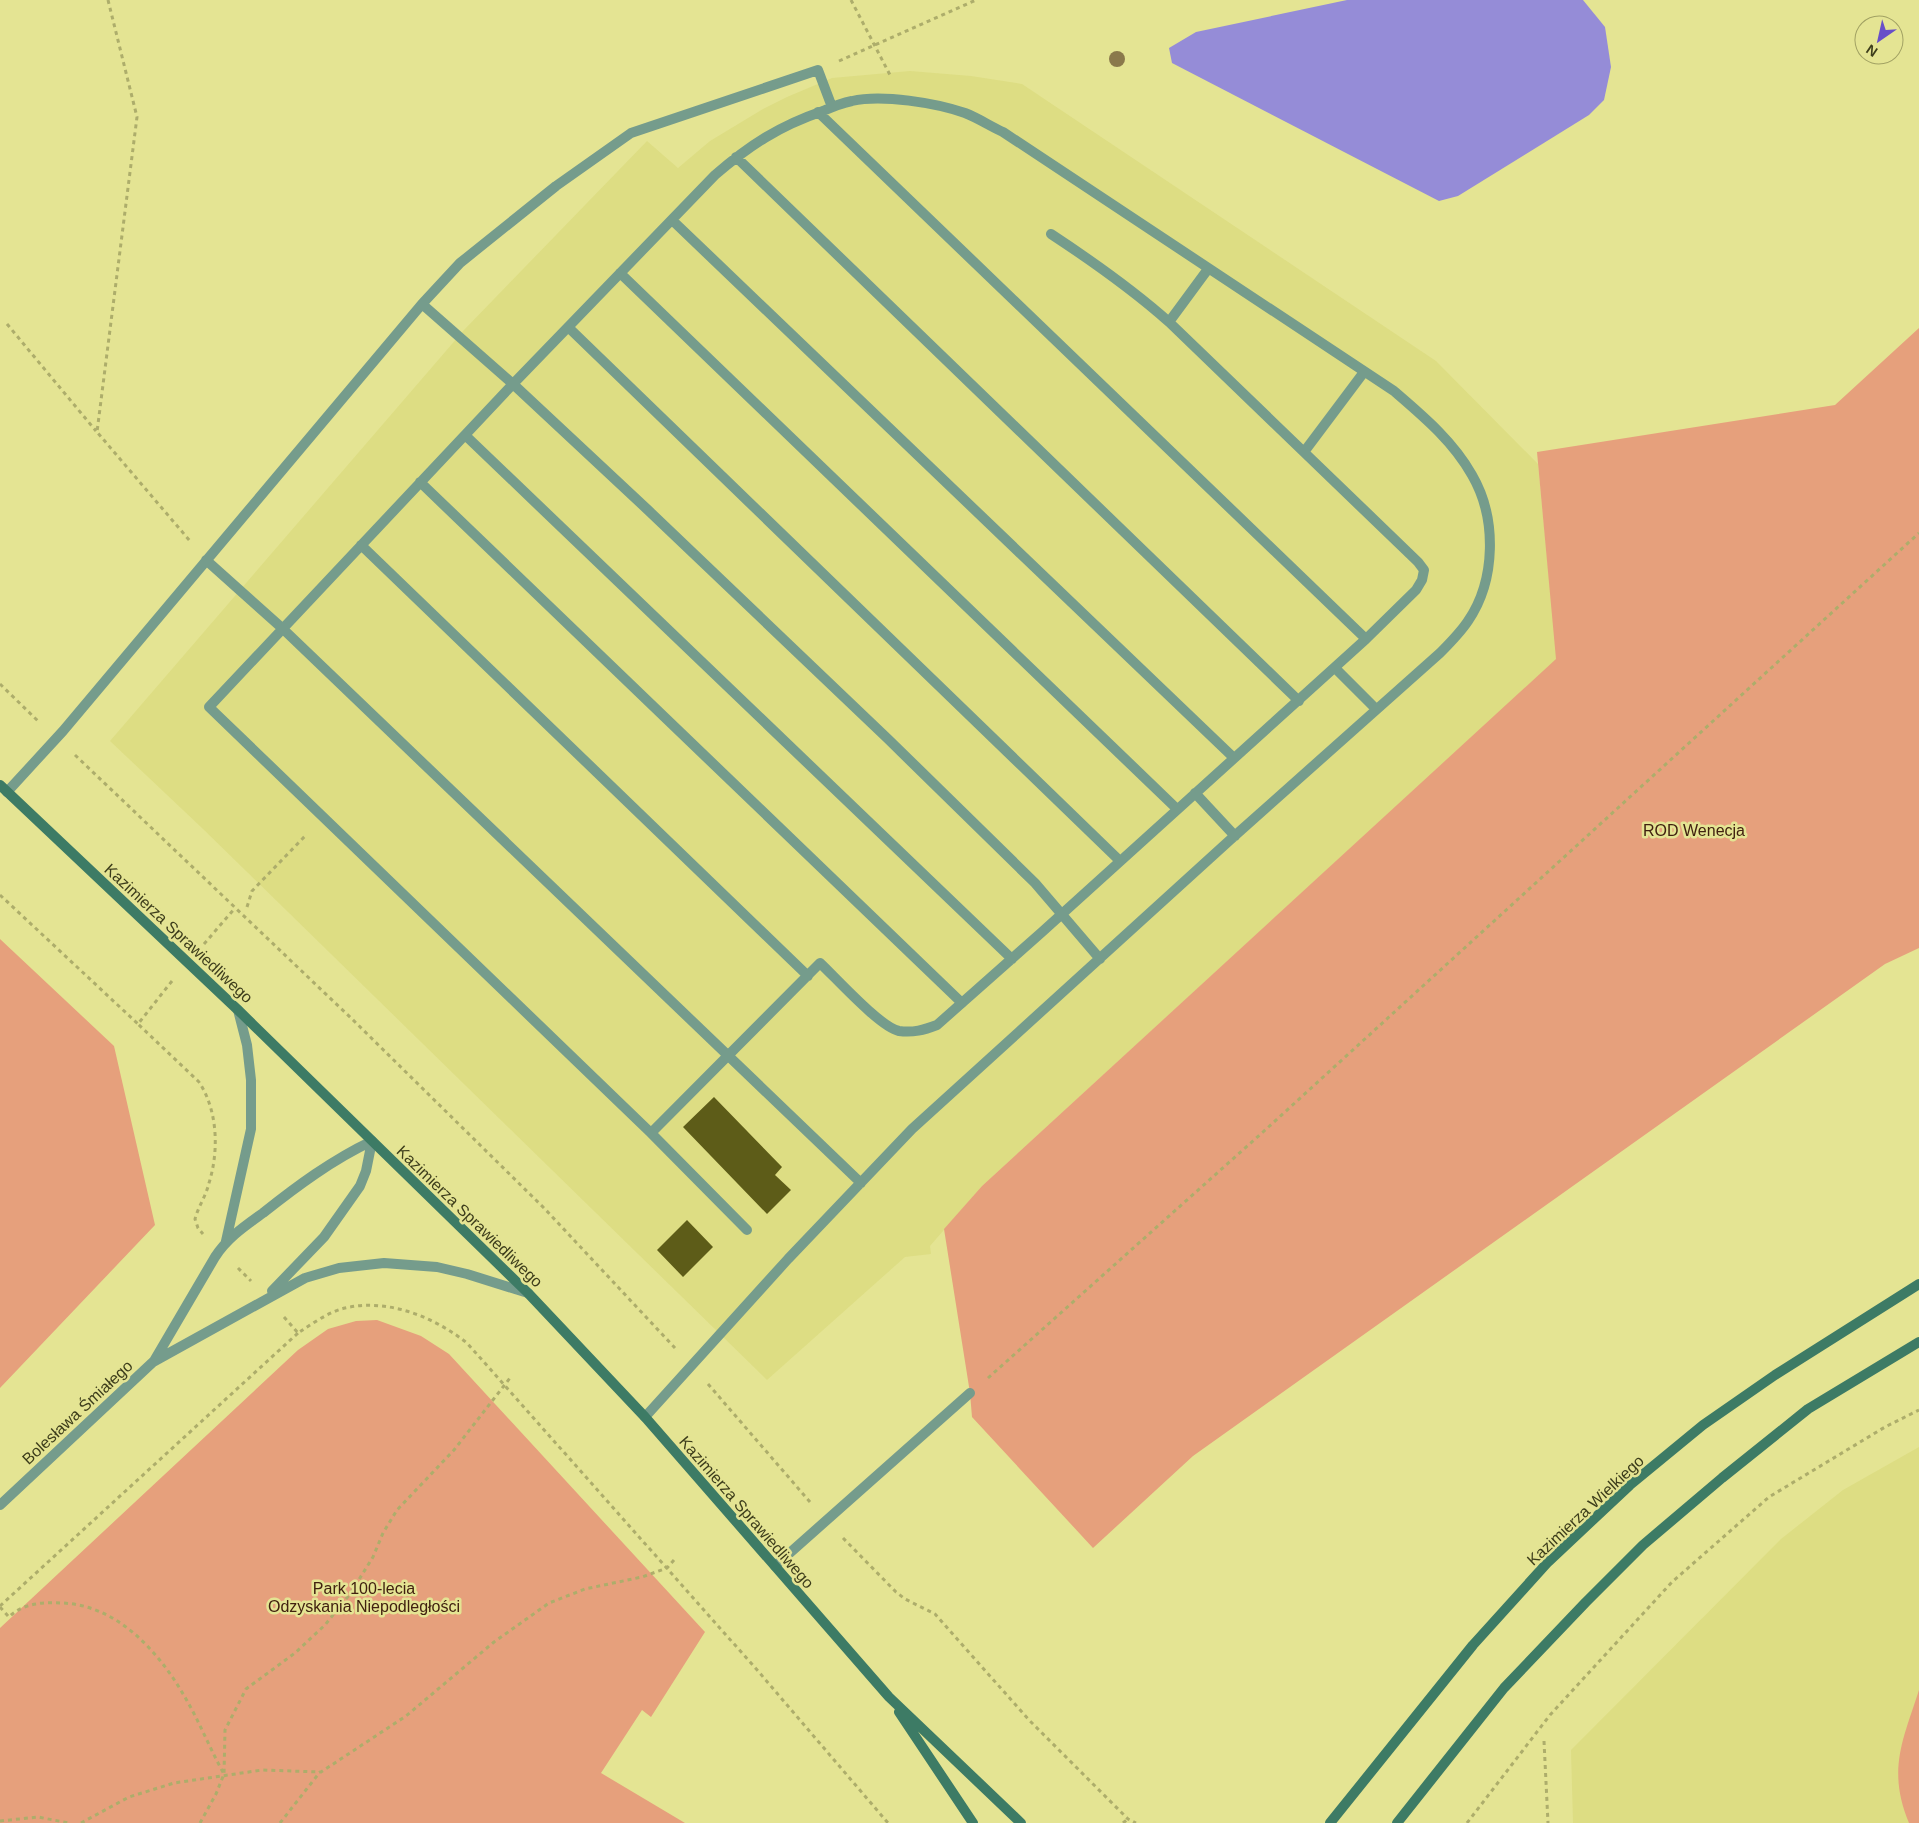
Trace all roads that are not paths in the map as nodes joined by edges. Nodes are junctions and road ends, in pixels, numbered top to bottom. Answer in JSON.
{"nodes":[{"id":1,"x":832,"y":107,"type":"junction"},
{"id":2,"x":818,"y":112,"type":"junction"},
{"id":3,"x":736,"y":157,"type":"junction"},
{"id":4,"x":672,"y":220,"type":"junction"},
{"id":5,"x":1051,"y":234,"type":"dead end"},
{"id":6,"x":1208,"y":269,"type":"junction"},
{"id":7,"x":620,"y":273,"type":"junction"},
{"id":8,"x":422,"y":304,"type":"junction"},
{"id":9,"x":1170,"y":322,"type":"junction"},
{"id":10,"x":568,"y":327,"type":"junction"},
{"id":11,"x":1364,"y":372,"type":"junction"},
{"id":12,"x":513,"y":384,"type":"junction"},
{"id":13,"x":465,"y":435,"type":"junction"},
{"id":14,"x":1304,"y":452,"type":"junction"},
{"id":15,"x":420,"y":482,"type":"junction"},
{"id":16,"x":361,"y":545,"type":"junction"},
{"id":17,"x":206,"y":560,"type":"junction"},
{"id":18,"x":282,"y":628,"type":"junction"},
{"id":19,"x":1366,"y":639,"type":"junction"},
{"id":20,"x":1335,"y":668,"type":"junction"},
{"id":21,"x":1299,"y":701,"type":"junction"},
{"id":22,"x":1376,"y":709,"type":"junction"},
{"id":23,"x":1234,"y":758,"type":"junction"},
{"id":24,"x":4,"y":788,"type":"edge"},
{"id":25,"x":1195,"y":793,"type":"junction"},
{"id":26,"x":1177,"y":809,"type":"junction"},
{"id":27,"x":1235,"y":836,"type":"junction"},
{"id":28,"x":1120,"y":861,"type":"junction"},
{"id":29,"x":1061,"y":915,"type":"junction"},
{"id":30,"x":1012,"y":959,"type":"junction"},
{"id":31,"x":1100,"y":959,"type":"junction"},
{"id":32,"x":808,"y":976,"type":"junction"},
{"id":33,"x":962,"y":1003,"type":"junction"},
{"id":34,"x":238,"y":1010,"type":"junction"},
{"id":35,"x":728,"y":1056,"type":"junction"},
{"id":36,"x":650,"y":1134,"type":"junction"},
{"id":37,"x":372,"y":1141,"type":"junction"},
{"id":38,"x":861,"y":1183,"type":"junction"},
{"id":39,"x":747,"y":1230,"type":"dead end"},
{"id":40,"x":226,"y":1241,"type":"junction"},
{"id":41,"x":1919,"y":1284,"type":"edge"},
{"id":42,"x":528,"y":1293,"type":"junction"},
{"id":43,"x":266,"y":1298,"type":"junction"},
{"id":44,"x":1919,"y":1342,"type":"edge"},
{"id":45,"x":153,"y":1362,"type":"junction"},
{"id":46,"x":970,"y":1394,"type":"road end"},
{"id":47,"x":645,"y":1417,"type":"junction"},
{"id":48,"x":0,"y":1505,"type":"edge"},
{"id":49,"x":775,"y":1566,"type":"junction"},
{"id":50,"x":889,"y":1697,"type":"junction"},
{"id":51,"x":973,"y":1823,"type":"edge"},
{"id":52,"x":1021,"y":1823,"type":"edge"},
{"id":53,"x":1330,"y":1823,"type":"edge"},
{"id":54,"x":1397,"y":1823,"type":"edge"}],
"edges":[{"from":1,"to":2,"type":"street"},
{"from":1,"to":6,"type":"street"},
{"from":1,"to":8,"type":"street"},
{"from":2,"to":3,"type":"street"},
{"from":2,"to":19,"type":"street"},
{"from":3,"to":4,"type":"street"},
{"from":3,"to":21,"type":"street"},
{"from":4,"to":7,"type":"street"},
{"from":4,"to":23,"type":"street"},
{"from":5,"to":9,"type":"street"},
{"from":6,"to":9,"type":"street"},
{"from":6,"to":11,"type":"street"},
{"from":7,"to":10,"type":"street"},
{"from":7,"to":26,"type":"street"},
{"from":8,"to":12,"type":"street"},
{"from":8,"to":17,"type":"street"},
{"from":9,"to":14,"type":"street"},
{"from":10,"to":12,"type":"street"},
{"from":10,"to":28,"type":"street"},
{"from":11,"to":14,"type":"street"},
{"from":11,"to":22,"type":"street"},
{"from":12,"to":13,"type":"street"},
{"from":12,"to":29,"type":"street"},
{"from":13,"to":15,"type":"street"},
{"from":13,"to":30,"type":"street"},
{"from":14,"to":19,"type":"street"},
{"from":15,"to":16,"type":"street"},
{"from":15,"to":33,"type":"street"},
{"from":16,"to":18,"type":"street"},
{"from":16,"to":32,"type":"street"},
{"from":17,"to":18,"type":"street"},
{"from":17,"to":24,"type":"street"},
{"from":18,"to":35,"type":"street"},
{"from":18,"to":36,"type":"street"},
{"from":19,"to":20,"type":"street"},
{"from":20,"to":21,"type":"street"},
{"from":20,"to":22,"type":"street"},
{"from":21,"to":23,"type":"street"},
{"from":22,"to":27,"type":"street"},
{"from":23,"to":25,"type":"street"},
{"from":24,"to":34,"type":"street","name":"Kazimierza Sprawiedliwego"},
{"from":25,"to":26,"type":"street"},
{"from":25,"to":27,"type":"street"},
{"from":26,"to":28,"type":"street"},
{"from":27,"to":31,"type":"street"},
{"from":28,"to":29,"type":"street"},
{"from":29,"to":30,"type":"street"},
{"from":29,"to":31,"type":"street"},
{"from":30,"to":33,"type":"street"},
{"from":31,"to":38,"type":"street"},
{"from":32,"to":33,"type":"street"},
{"from":32,"to":35,"type":"street"},
{"from":34,"to":37,"type":"street","name":"Kazimierza Sprawiedliwego"},
{"from":34,"to":40,"type":"street","name":"Bolesława Śmiałego"},
{"from":35,"to":36,"type":"street"},
{"from":35,"to":38,"type":"street"},
{"from":36,"to":39,"type":"street"},
{"from":37,"to":40,"type":"street","name":"Bolesława Śmiałego"},
{"from":37,"to":42,"type":"street","name":"Kazimierza Sprawiedliwego"},
{"from":37,"to":43,"type":"street","name":"Bolesława Śmiałego"},
{"from":38,"to":47,"type":"street"},
{"from":40,"to":45,"type":"street","name":"Bolesława Śmiałego"},
{"from":41,"to":53,"type":"street","name":"Kazimierza Wielkiego"},
{"from":42,"to":43,"type":"street","name":"Bolesława Śmiałego"},
{"from":42,"to":47,"type":"street","name":"Kazimierza Sprawiedliwego"},
{"from":43,"to":45,"type":"street","name":"Bolesława Śmiałego"},
{"from":44,"to":54,"type":"street"},
{"from":45,"to":48,"type":"street","name":"Bolesława Śmiałego"},
{"from":46,"to":49,"type":"street"},
{"from":47,"to":49,"type":"street","name":"Kazimierza Sprawiedliwego"},
{"from":49,"to":50,"type":"street","name":"Kazimierza Sprawiedliwego"},
{"from":50,"to":51,"type":"street","name":"Kazimierza Sprawiedliwego"},
{"from":50,"to":52,"type":"street","name":"Kazimierza Sprawiedliwego"}]}
